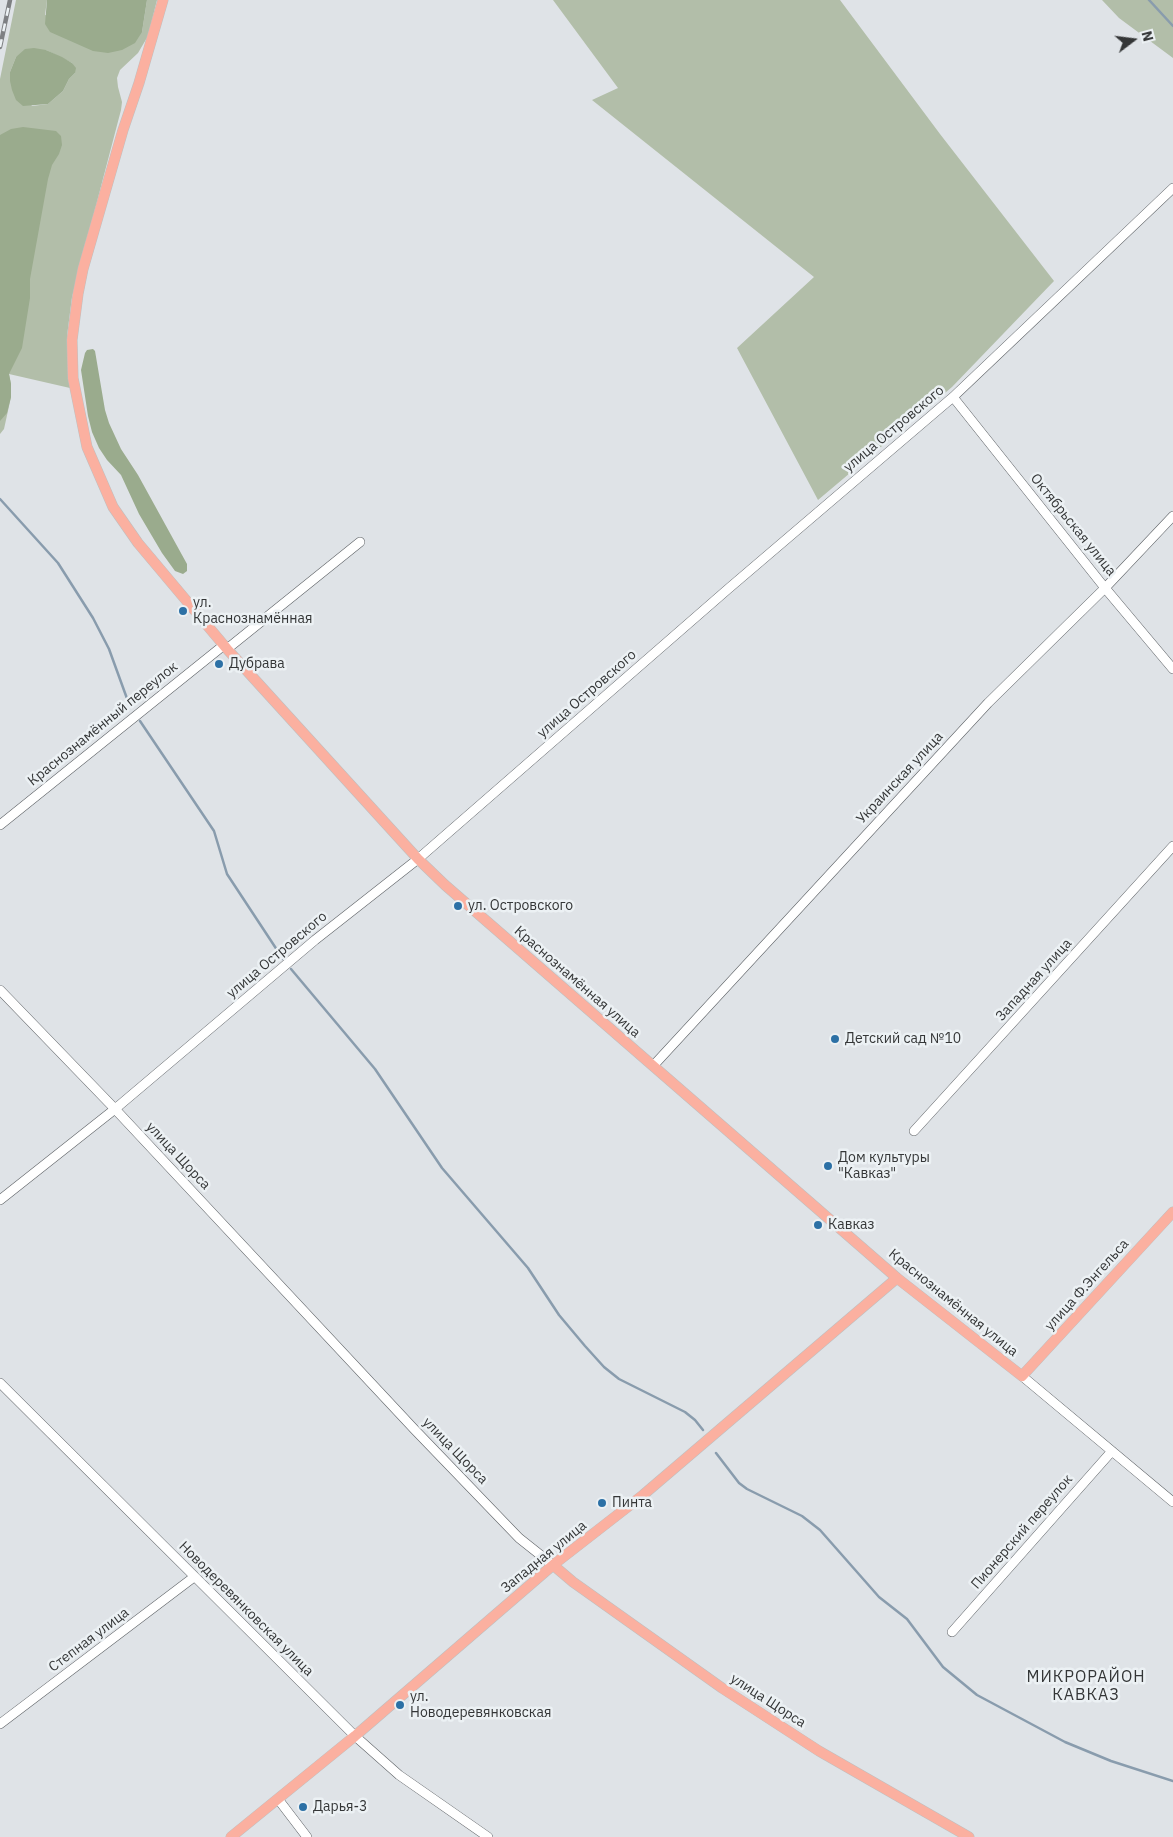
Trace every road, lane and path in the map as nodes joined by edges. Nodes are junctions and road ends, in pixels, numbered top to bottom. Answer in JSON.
{"nodes":[{"id":1,"x":163,"y":0,"type":"edge"},
{"id":2,"x":1173,"y":188,"type":"edge"},
{"id":3,"x":953,"y":397,"type":"junction"},
{"id":4,"x":1173,"y":516,"type":"edge"},
{"id":5,"x":360,"y":542,"type":"dead end"},
{"id":6,"x":1106,"y":588,"type":"junction"},
{"id":7,"x":225,"y":647,"type":"junction"},
{"id":8,"x":1173,"y":669,"type":"edge"},
{"id":9,"x":0,"y":825,"type":"edge"},
{"id":10,"x":1173,"y":846,"type":"edge"},
{"id":11,"x":418,"y":859,"type":"junction"},
{"id":12,"x":0,"y":990,"type":"edge"},
{"id":13,"x":653,"y":1066,"type":"junction"},
{"id":14,"x":115,"y":1109,"type":"junction"},
{"id":15,"x":914,"y":1131,"type":"dead end"},
{"id":16,"x":0,"y":1200,"type":"edge"},
{"id":17,"x":1173,"y":1212,"type":"edge"},
{"id":18,"x":897,"y":1278,"type":"junction"},
{"id":19,"x":1022,"y":1376,"type":"junction"},
{"id":20,"x":0,"y":1383,"type":"edge"},
{"id":21,"x":1112,"y":1451,"type":"junction"},
{"id":22,"x":1172,"y":1499,"type":"edge"},
{"id":23,"x":553,"y":1566,"type":"junction"},
{"id":24,"x":194,"y":1577,"type":"junction"},
{"id":25,"x":952,"y":1632,"type":"dead end"},
{"id":26,"x":0,"y":1724,"type":"edge"},
{"id":27,"x":355,"y":1736,"type":"junction"},
{"id":28,"x":278,"y":1799,"type":"junction"},
{"id":29,"x":231,"y":1837,"type":"edge"},
{"id":30,"x":307,"y":1837,"type":"edge"},
{"id":31,"x":488,"y":1837,"type":"edge"},
{"id":32,"x":968,"y":1837,"type":"edge"}],
"edges":[{"from":1,"to":7,"type":"main road","name":"Краснознамённая улица"},
{"from":2,"to":3,"type":"street","name":"улица Островского"},
{"from":3,"to":6,"type":"street","name":"Октябрьская улица"},
{"from":3,"to":11,"type":"street","name":"улица Островского"},
{"from":4,"to":6,"type":"street","name":"Украинская улица"},
{"from":5,"to":7,"type":"street","name":"Краснознамённый переулок"},
{"from":6,"to":8,"type":"street","name":"Октябрьская улица"},
{"from":6,"to":13,"type":"street","name":"Украинская улица"},
{"from":7,"to":9,"type":"street","name":"Краснознамённый переулок"},
{"from":7,"to":11,"type":"main road","name":"Краснознамённая улица"},
{"from":10,"to":15,"type":"street","name":"Западная улица"},
{"from":11,"to":13,"type":"main road","name":"Краснознамённая улица"},
{"from":11,"to":14,"type":"street","name":"улица Островского"},
{"from":12,"to":14,"type":"street","name":"улица Щорса"},
{"from":13,"to":18,"type":"main road","name":"Краснознамённая улица"},
{"from":14,"to":16,"type":"street","name":"улица Островского"},
{"from":14,"to":23,"type":"street","name":"улица Щорса"},
{"from":17,"to":19,"type":"main road","name":"улица Ф.Энгельса"},
{"from":18,"to":19,"type":"main road","name":"Краснознамённая улица"},
{"from":18,"to":23,"type":"main road","name":"Западная улица"},
{"from":19,"to":21,"type":"street","name":"Краснознамённая улица"},
{"from":20,"to":24,"type":"street","name":"Новодеревянковская улица"},
{"from":21,"to":22,"type":"street","name":"Краснознамённая улица"},
{"from":21,"to":25,"type":"street","name":"Пионерский переулок"},
{"from":23,"to":27,"type":"main road","name":"Западная улица"},
{"from":23,"to":32,"type":"main road","name":"улица Щорса"},
{"from":24,"to":26,"type":"street","name":"Степная улица"},
{"from":24,"to":27,"type":"street","name":"Новодеревянковская улица"},
{"from":27,"to":28,"type":"main road","name":"Западная улица"},
{"from":27,"to":31,"type":"street","name":"Новодеревянковская улица"},
{"from":28,"to":29,"type":"main road","name":"Западная улица"},
{"from":28,"to":30,"type":"street"}]}
